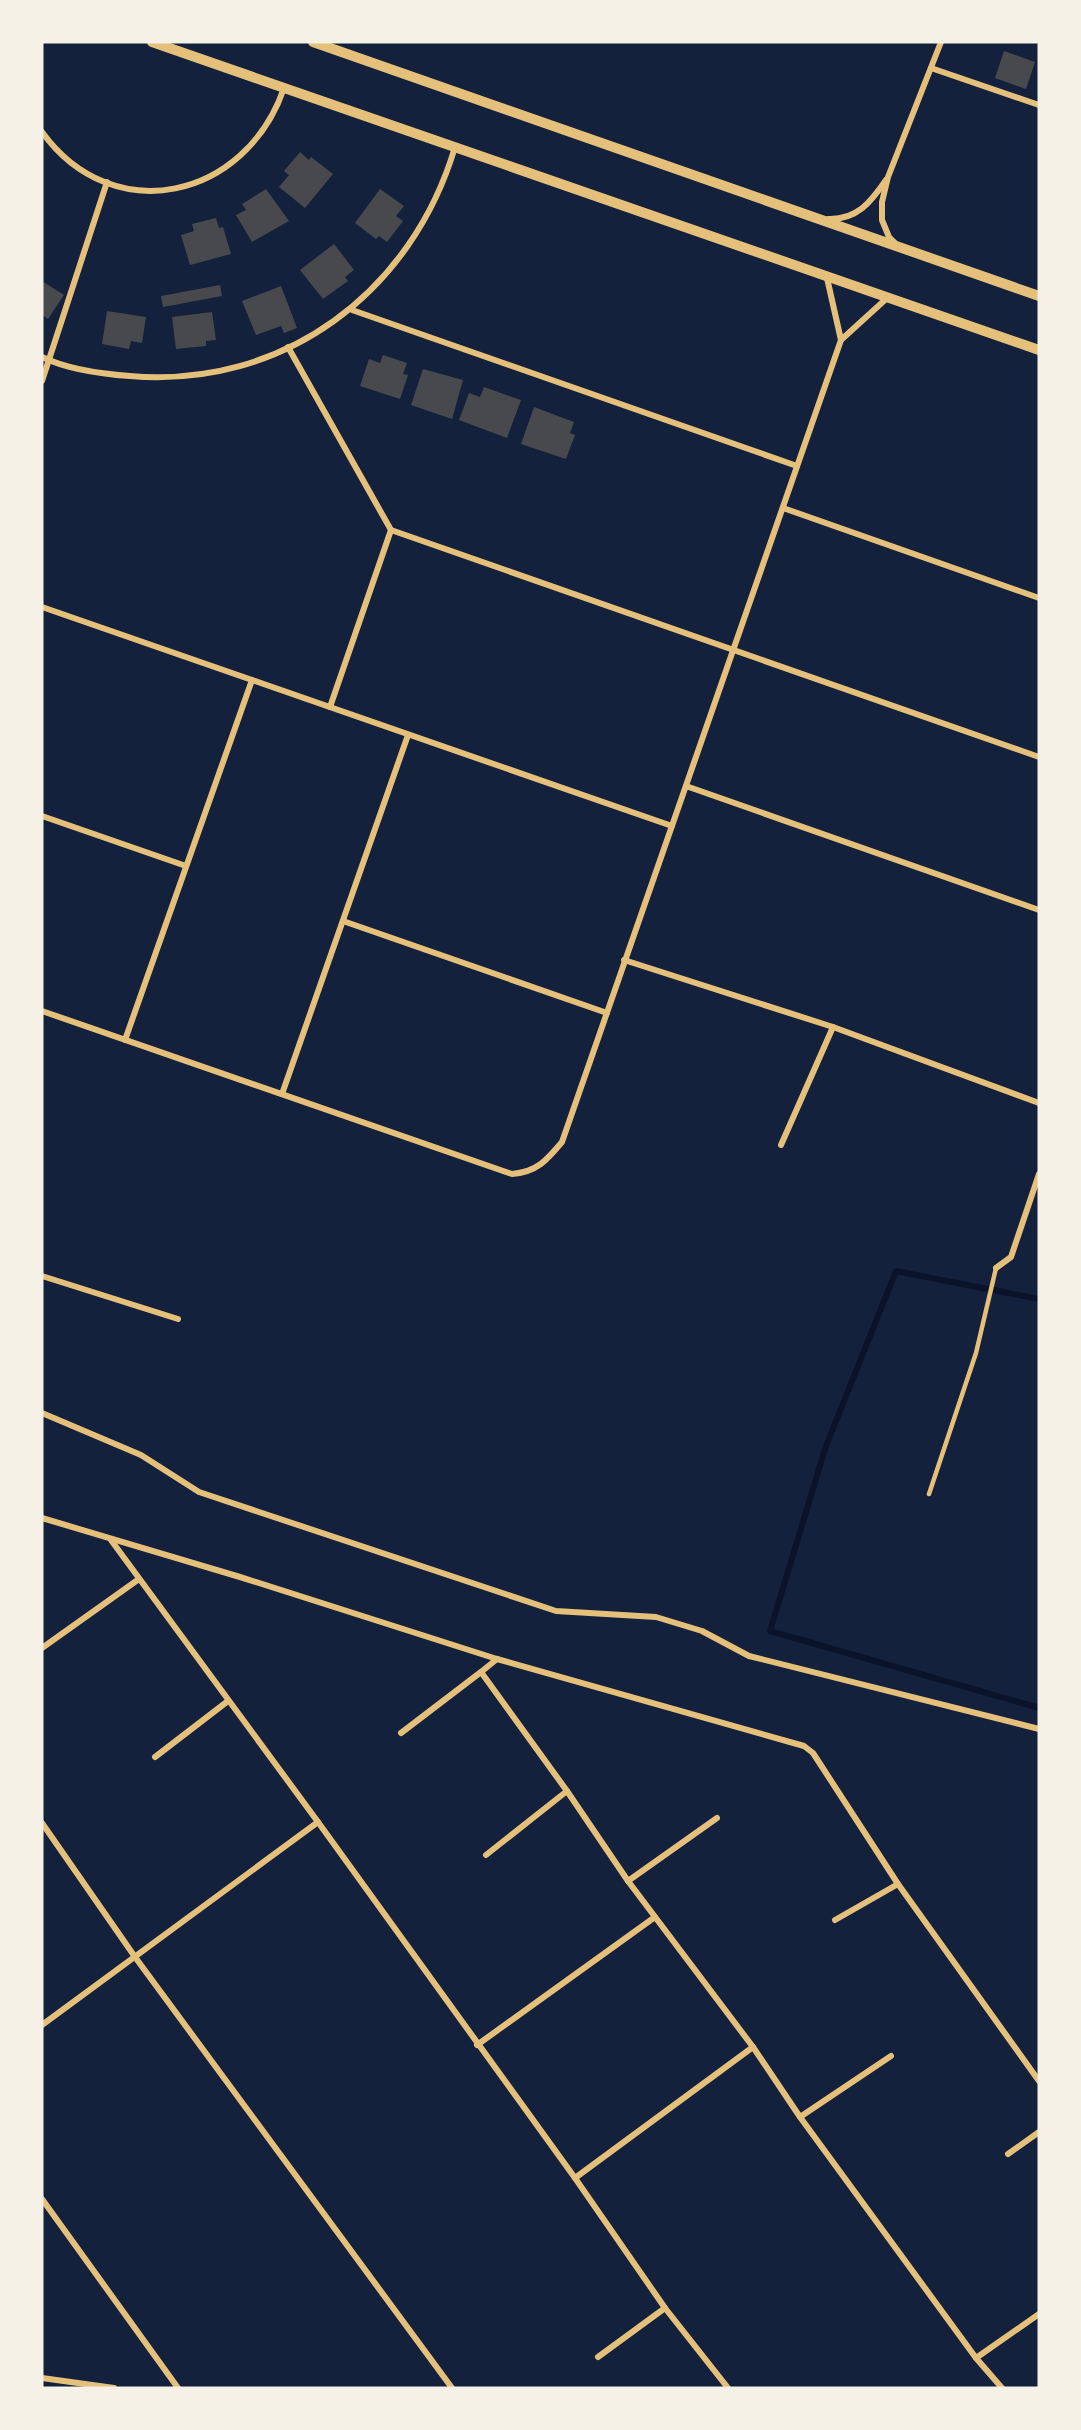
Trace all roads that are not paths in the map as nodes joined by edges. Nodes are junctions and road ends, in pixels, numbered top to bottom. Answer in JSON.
{"nodes":[{"id":1,"x":152,"y":42,"type":"edge"},
{"id":2,"x":313,"y":42,"type":"edge"},
{"id":3,"x":941,"y":42,"type":"edge"},
{"id":4,"x":343,"y":47,"type":"edge"},
{"id":5,"x":931,"y":68,"type":"junction"},
{"id":6,"x":284,"y":88,"type":"junction"},
{"id":7,"x":1039,"y":105,"type":"edge"},
{"id":8,"x":42,"y":132,"type":"edge"},
{"id":9,"x":455,"y":147,"type":"junction"},
{"id":10,"x":888,"y":177,"type":"junction"},
{"id":11,"x":108,"y":182,"type":"junction"},
{"id":12,"x":814,"y":219,"type":"junction"},
{"id":13,"x":903,"y":249,"type":"junction"},
{"id":14,"x":826,"y":279,"type":"junction"},
{"id":15,"x":1039,"y":296,"type":"edge"},
{"id":16,"x":886,"y":299,"type":"junction"},
{"id":17,"x":352,"y":310,"type":"junction"},
{"id":18,"x":841,"y":340,"type":"junction"},
{"id":19,"x":288,"y":347,"type":"junction"},
{"id":20,"x":1039,"y":350,"type":"edge"},
{"id":21,"x":45,"y":359,"type":"edge"},
{"id":22,"x":42,"y":381,"type":"edge"},
{"id":23,"x":797,"y":466,"type":"junction"},
{"id":24,"x":783,"y":508,"type":"junction"},
{"id":25,"x":391,"y":530,"type":"junction"},
{"id":26,"x":1039,"y":598,"type":"edge"},
{"id":27,"x":42,"y":607,"type":"edge"},
{"id":28,"x":733,"y":650,"type":"junction"},
{"id":29,"x":252,"y":680,"type":"junction"},
{"id":30,"x":330,"y":707,"type":"junction"},
{"id":31,"x":408,"y":735,"type":"junction"},
{"id":32,"x":1039,"y":758,"type":"edge"},
{"id":33,"x":686,"y":786,"type":"junction"},
{"id":34,"x":42,"y":816,"type":"edge"},
{"id":35,"x":672,"y":826,"type":"junction"},
{"id":36,"x":186,"y":866,"type":"junction"},
{"id":37,"x":1039,"y":910,"type":"edge"},
{"id":38,"x":343,"y":921,"type":"junction"},
{"id":39,"x":624,"y":960,"type":"junction"},
{"id":40,"x":42,"y":1011,"type":"edge"},
{"id":41,"x":607,"y":1013,"type":"junction"},
{"id":42,"x":833,"y":1028,"type":"junction"},
{"id":43,"x":125,"y":1040,"type":"junction"},
{"id":44,"x":282,"y":1094,"type":"junction"},
{"id":45,"x":1039,"y":1103,"type":"edge"},
{"id":46,"x":781,"y":1145,"type":"dead end"},
{"id":47,"x":1039,"y":1174,"type":"edge"},
{"id":48,"x":996,"y":1268,"type":"joint"},
{"id":49,"x":42,"y":1276,"type":"edge"},
{"id":50,"x":178,"y":1319,"type":"dead end"},
{"id":51,"x":42,"y":1413,"type":"edge"},
{"id":52,"x":929,"y":1494,"type":"dead end"},
{"id":53,"x":42,"y":1518,"type":"edge"},
{"id":54,"x":111,"y":1540,"type":"junction"},
{"id":55,"x":139,"y":1579,"type":"junction"},
{"id":56,"x":42,"y":1648,"type":"edge"},
{"id":57,"x":497,"y":1659,"type":"junction"},
{"id":58,"x":480,"y":1672,"type":"junction"},
{"id":59,"x":228,"y":1701,"type":"junction"},
{"id":60,"x":1039,"y":1729,"type":"edge"},
{"id":61,"x":401,"y":1733,"type":"dead end"},
{"id":62,"x":155,"y":1757,"type":"dead end"},
{"id":63,"x":567,"y":1791,"type":"junction"},
{"id":64,"x":717,"y":1818,"type":"dead end"},
{"id":65,"x":318,"y":1822,"type":"junction"},
{"id":66,"x":42,"y":1823,"type":"edge"},
{"id":67,"x":486,"y":1855,"type":"dead end"},
{"id":68,"x":628,"y":1881,"type":"junction"},
{"id":69,"x":897,"y":1884,"type":"junction"},
{"id":70,"x":655,"y":1917,"type":"junction"},
{"id":71,"x":835,"y":1920,"type":"dead end"},
{"id":72,"x":135,"y":1958,"type":"junction"},
{"id":73,"x":42,"y":2025,"type":"edge"},
{"id":74,"x":477,"y":2045,"type":"junction"},
{"id":75,"x":753,"y":2048,"type":"junction"},
{"id":76,"x":891,"y":2056,"type":"dead end"},
{"id":77,"x":1039,"y":2081,"type":"edge"},
{"id":78,"x":800,"y":2117,"type":"junction"},
{"id":79,"x":1039,"y":2132,"type":"edge"},
{"id":80,"x":1008,"y":2154,"type":"dead end"},
{"id":81,"x":575,"y":2178,"type":"junction"},
{"id":82,"x":42,"y":2199,"type":"edge"},
{"id":83,"x":665,"y":2308,"type":"junction"},
{"id":84,"x":1039,"y":2314,"type":"edge"},
{"id":85,"x":598,"y":2357,"type":"dead end"},
{"id":86,"x":976,"y":2358,"type":"junction"},
{"id":87,"x":42,"y":2378,"type":"edge"},
{"id":88,"x":114,"y":2388,"type":"edge"},
{"id":89,"x":178,"y":2388,"type":"edge"},
{"id":90,"x":452,"y":2388,"type":"edge"},
{"id":91,"x":728,"y":2388,"type":"edge"},
{"id":92,"x":1002,"y":2388,"type":"edge"}],
"edges":[{"from":1,"to":6,"type":"street"},
{"from":2,"to":4,"type":"street"},
{"from":3,"to":5,"type":"street"},
{"from":4,"to":12,"type":"street"},
{"from":5,"to":7,"type":"street"},
{"from":5,"to":10,"type":"street"},
{"from":6,"to":9,"type":"street"},
{"from":6,"to":11,"type":"street"},
{"from":8,"to":11,"type":"street"},
{"from":9,"to":14,"type":"street"},
{"from":9,"to":17,"type":"street"},
{"from":10,"to":12,"type":"street"},
{"from":10,"to":13,"type":"street"},
{"from":11,"to":21,"type":"street"},
{"from":12,"to":13,"type":"street"},
{"from":13,"to":15,"type":"street"},
{"from":14,"to":16,"type":"street"},
{"from":14,"to":18,"type":"street"},
{"from":16,"to":18,"type":"street"},
{"from":16,"to":20,"type":"street"},
{"from":17,"to":19,"type":"street"},
{"from":17,"to":23,"type":"street"},
{"from":18,"to":23,"type":"street"},
{"from":19,"to":21,"type":"street"},
{"from":19,"to":25,"type":"street"},
{"from":21,"to":22,"type":"street"},
{"from":23,"to":24,"type":"street"},
{"from":24,"to":26,"type":"street"},
{"from":24,"to":28,"type":"street"},
{"from":25,"to":28,"type":"street"},
{"from":25,"to":30,"type":"street"},
{"from":27,"to":29,"type":"street"},
{"from":28,"to":32,"type":"street"},
{"from":28,"to":33,"type":"street"},
{"from":29,"to":30,"type":"street"},
{"from":29,"to":36,"type":"street"},
{"from":30,"to":31,"type":"street"},
{"from":31,"to":35,"type":"street"},
{"from":31,"to":38,"type":"street"},
{"from":33,"to":35,"type":"street"},
{"from":33,"to":37,"type":"street"},
{"from":34,"to":36,"type":"street"},
{"from":35,"to":39,"type":"street"},
{"from":36,"to":43,"type":"street"},
{"from":38,"to":41,"type":"street"},
{"from":38,"to":44,"type":"street"},
{"from":39,"to":41,"type":"street"},
{"from":39,"to":42,"type":"street"},
{"from":40,"to":43,"type":"street"},
{"from":41,"to":44,"type":"street"},
{"from":42,"to":45,"type":"street"},
{"from":42,"to":46,"type":"street"},
{"from":43,"to":44,"type":"street"},
{"from":47,"to":48,"type":"street"},
{"from":48,"to":52,"type":"lane"},
{"from":49,"to":50,"type":"street"},
{"from":51,"to":60,"type":"street"},
{"from":53,"to":54,"type":"street"},
{"from":54,"to":55,"type":"street"},
{"from":54,"to":57,"type":"street"},
{"from":55,"to":56,"type":"street"},
{"from":55,"to":59,"type":"street"},
{"from":57,"to":58,"type":"street"},
{"from":57,"to":69,"type":"street"},
{"from":58,"to":61,"type":"street"},
{"from":58,"to":63,"type":"street"},
{"from":59,"to":62,"type":"street"},
{"from":59,"to":65,"type":"street"},
{"from":63,"to":67,"type":"street"},
{"from":63,"to":68,"type":"street"},
{"from":64,"to":68,"type":"street"},
{"from":65,"to":72,"type":"street"},
{"from":65,"to":74,"type":"street"},
{"from":66,"to":72,"type":"street"},
{"from":68,"to":70,"type":"street"},
{"from":69,"to":71,"type":"street"},
{"from":69,"to":77,"type":"street"},
{"from":70,"to":74,"type":"street"},
{"from":70,"to":75,"type":"street"},
{"from":72,"to":73,"type":"street"},
{"from":72,"to":90,"type":"street"},
{"from":74,"to":81,"type":"street"},
{"from":75,"to":78,"type":"street"},
{"from":75,"to":81,"type":"street"},
{"from":76,"to":78,"type":"street"},
{"from":78,"to":86,"type":"street"},
{"from":79,"to":80,"type":"street"},
{"from":81,"to":83,"type":"street"},
{"from":82,"to":89,"type":"street"},
{"from":83,"to":85,"type":"street"},
{"from":83,"to":91,"type":"street"},
{"from":84,"to":86,"type":"street"},
{"from":86,"to":92,"type":"street"},
{"from":87,"to":88,"type":"street"}]}
